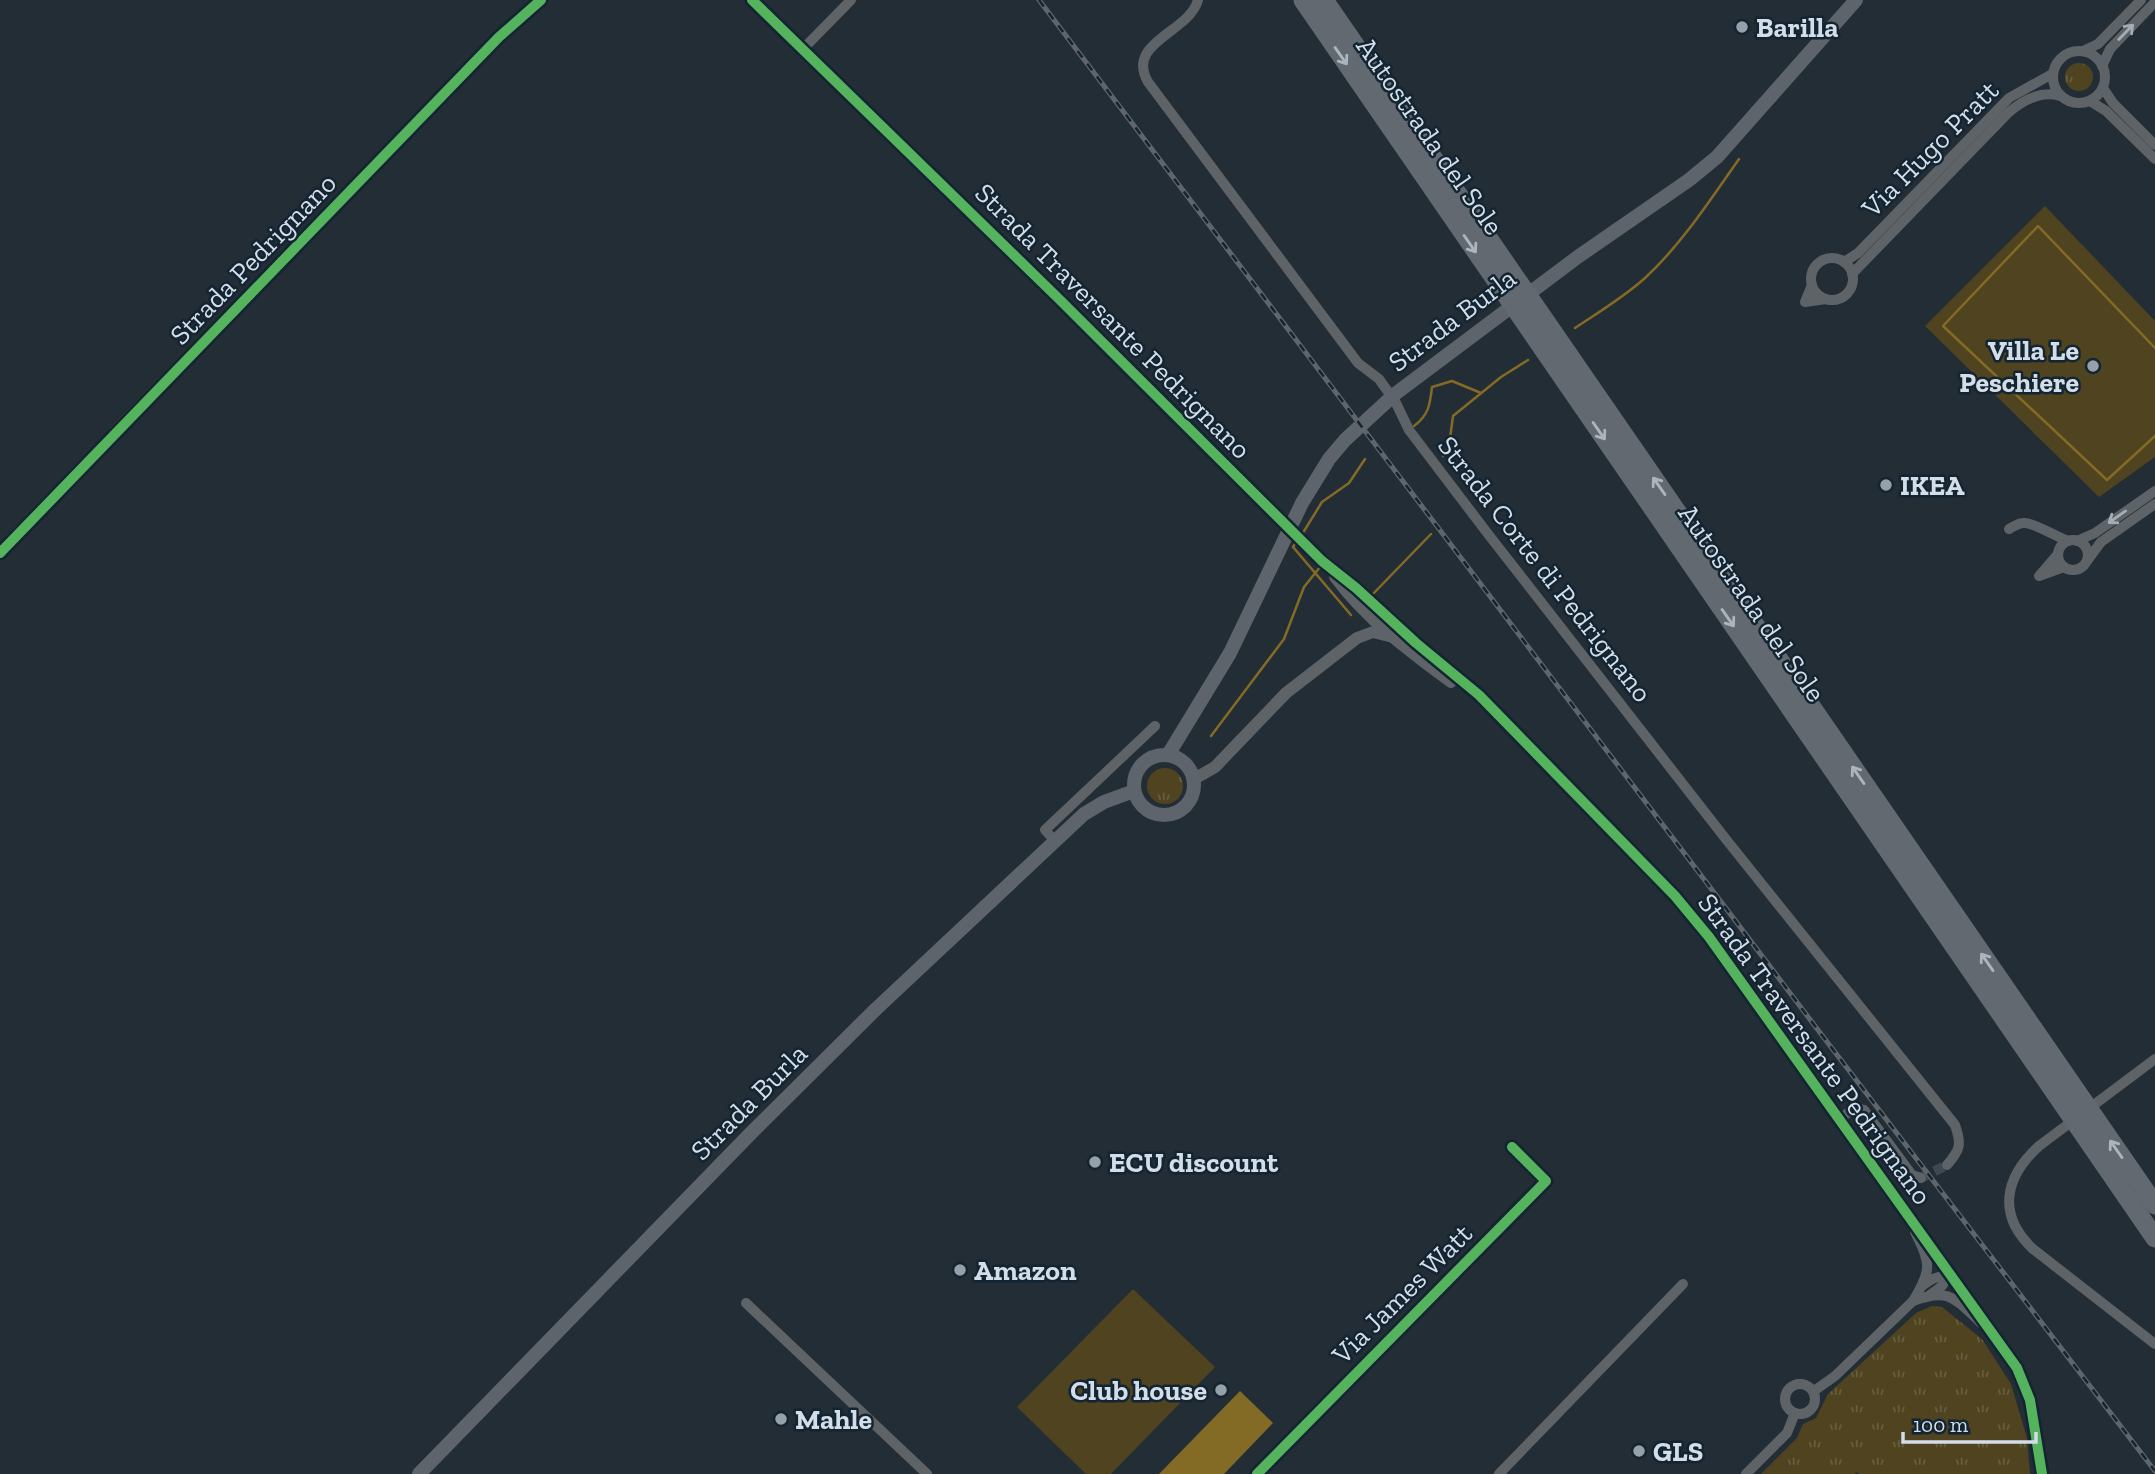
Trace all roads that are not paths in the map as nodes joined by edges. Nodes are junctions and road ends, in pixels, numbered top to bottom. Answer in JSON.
{"nodes":[{"id":1,"x":541,"y":0,"type":"edge"},
{"id":2,"x":752,"y":0,"type":"edge"},
{"id":3,"x":851,"y":0,"type":"edge"},
{"id":4,"x":1198,"y":0,"type":"edge"},
{"id":5,"x":1303,"y":0,"type":"edge"},
{"id":6,"x":1324,"y":0,"type":"edge"},
{"id":7,"x":1856,"y":0,"type":"edge"},
{"id":8,"x":2141,"y":0,"type":"edge"},
{"id":9,"x":2155,"y":2,"type":"edge"},
{"id":10,"x":803,"y":49,"type":"junction"},
{"id":11,"x":2083,"y":51,"type":"junction"},
{"id":12,"x":2102,"y":66,"type":"junction"},
{"id":13,"x":2052,"y":74,"type":"junction"},
{"id":14,"x":2103,"y":88,"type":"junction"},
{"id":15,"x":2060,"y":96,"type":"junction"},
{"id":16,"x":2090,"y":101,"type":"junction"},
{"id":17,"x":2155,"y":145,"type":"edge"},
{"id":18,"x":2155,"y":159,"type":"edge"},
{"id":19,"x":1844,"y":262,"type":"junction"},
{"id":20,"x":1852,"y":274,"type":"junction"},
{"id":21,"x":2155,"y":491,"type":"edge"},
{"id":22,"x":2155,"y":504,"type":"edge"},
{"id":23,"x":2009,"y":529,"type":"dead end"},
{"id":24,"x":2050,"y":534,"type":"junction"},
{"id":25,"x":2072,"y":541,"type":"junction"},
{"id":26,"x":2058,"y":552,"type":"junction"},
{"id":27,"x":0,"y":553,"type":"edge"},
{"id":28,"x":1322,"y":561,"type":"junction"},
{"id":29,"x":2086,"y":563,"type":"junction"},
{"id":30,"x":2064,"y":568,"type":"junction"},
{"id":31,"x":1360,"y":606,"type":"junction"},
{"id":32,"x":1375,"y":607,"type":"junction"},
{"id":33,"x":1375,"y":628,"type":"junction"},
{"id":34,"x":1357,"y":638,"type":"junction"},
{"id":35,"x":1447,"y":669,"type":"junction"},
{"id":36,"x":1496,"y":715,"type":"junction"},
{"id":37,"x":1155,"y":726,"type":"dead end"},
{"id":38,"x":1168,"y":755,"type":"junction"},
{"id":39,"x":1194,"y":779,"type":"junction"},
{"id":40,"x":1135,"y":791,"type":"junction"},
{"id":41,"x":1055,"y":841,"type":"junction"},
{"id":42,"x":2155,"y":1059,"type":"edge"},
{"id":43,"x":1839,"y":1119,"type":"junction"},
{"id":44,"x":1512,"y":1147,"type":"dead end"},
{"id":45,"x":1947,"y":1165,"type":"tunnel mouth"},
{"id":46,"x":1921,"y":1178,"type":"dead end"},
{"id":47,"x":2155,"y":1205,"type":"edge"},
{"id":48,"x":1906,"y":1213,"type":"junction"},
{"id":49,"x":2155,"y":1238,"type":"edge"},
{"id":50,"x":1949,"y":1274,"type":"junction"},
{"id":51,"x":1684,"y":1284,"type":"dead end"},
{"id":52,"x":1927,"y":1290,"type":"junction"},
{"id":53,"x":746,"y":1303,"type":"dead end"},
{"id":54,"x":1997,"y":1339,"type":"junction"},
{"id":55,"x":2155,"y":1344,"type":"edge"},
{"id":56,"x":1814,"y":1391,"type":"junction"},
{"id":57,"x":1795,"y":1413,"type":"junction"},
{"id":58,"x":419,"y":1474,"type":"edge"},
{"id":59,"x":927,"y":1474,"type":"edge"},
{"id":60,"x":1257,"y":1474,"type":"edge"},
{"id":61,"x":1499,"y":1474,"type":"edge"},
{"id":62,"x":1746,"y":1474,"type":"edge"},
{"id":63,"x":2042,"y":1474,"type":"edge"}],
"edges":[{"from":1,"to":27,"type":"street","name":"Strada Pedrignano"},
{"from":2,"to":10,"type":"street","name":"Strada Traversante Pedrignano"},
{"from":3,"to":10,"type":"street"},
{"from":4,"to":45,"type":"street","name":"Strada Corte di Pedrignano"},
{"from":5,"to":49,"type":"highway","name":"Autostrada del Sole","one_way":true},
{"from":47,"to":6,"type":"highway","name":"Autostrada del Sole","one_way":true},
{"from":7,"to":38,"type":"main road","name":"Strada Burla"},
{"from":8,"to":11,"type":"street"},
{"from":12,"to":9,"type":"street","one_way":true},
{"from":10,"to":28,"type":"street","name":"Strada Traversante Pedrignano"},
{"from":11,"to":12,"type":"street"},
{"from":11,"to":13,"type":"street"},
{"from":12,"to":14,"type":"street"},
{"from":13,"to":15,"type":"street"},
{"from":13,"to":19,"type":"street","name":"Via Hugo Pratt"},
{"from":14,"to":16,"type":"street"},
{"from":14,"to":17,"type":"street"},
{"from":15,"to":16,"type":"street"},
{"from":15,"to":20,"type":"street","name":"Via Hugo Pratt"},
{"from":16,"to":18,"type":"street"},
{"from":19,"to":20,"type":"street"},
{"from":19,"to":20,"type":"street"},
{"from":21,"to":25,"type":"street","one_way":true},
{"from":22,"to":29,"type":"street"},
{"from":23,"to":24,"type":"street"},
{"from":24,"to":25,"type":"street"},
{"from":24,"to":26,"type":"street"},
{"from":25,"to":26,"type":"street"},
{"from":25,"to":29,"type":"street"},
{"from":26,"to":30,"type":"street"},
{"from":26,"to":30,"type":"street"},
{"from":28,"to":31,"type":"street","name":"Strada Traversante Pedrignano"},
{"from":28,"to":32,"type":"street","name":"Strada Traversante Pedrignano"},
{"from":29,"to":30,"type":"street"},
{"from":31,"to":33,"type":"street","name":"Strada Traversante Pedrignano"},
{"from":31,"to":34,"type":"street"},
{"from":32,"to":33,"type":"street"},
{"from":32,"to":35,"type":"street","name":"Strada Traversante Pedrignano"},
{"from":33,"to":34,"type":"street"},
{"from":33,"to":35,"type":"street","name":"Strada Traversante Pedrignano"},
{"from":33,"to":36,"type":"street","name":"Strada Traversante Pedrignano"},
{"from":34,"to":39,"type":"street"},
{"from":35,"to":36,"type":"street","name":"Strada Traversante Pedrignano"},
{"from":36,"to":43,"type":"street","name":"Strada Traversante Pedrignano"},
{"from":37,"to":41,"type":"street"},
{"from":38,"to":39,"type":"main road"},
{"from":38,"to":40,"type":"main road"},
{"from":39,"to":40,"type":"main road"},
{"from":40,"to":41,"type":"main road","name":"Strada Burla"},
{"from":41,"to":58,"type":"main road","name":"Strada Burla"},
{"from":42,"to":55,"type":"street"},
{"from":43,"to":46,"type":"street"},
{"from":43,"to":48,"type":"street","name":"Strada Traversante Pedrignano"},
{"from":44,"to":60,"type":"street","name":"Via James Watt"},
{"from":48,"to":50,"type":"street","name":"Strada Traversante Pedrignano"},
{"from":48,"to":52,"type":"street"},
{"from":50,"to":52,"type":"street"},
{"from":50,"to":54,"type":"street","name":"Strada Traversante Pedrignano"},
{"from":51,"to":61,"type":"street"},
{"from":52,"to":54,"type":"street"},
{"from":52,"to":56,"type":"street"},
{"from":53,"to":59,"type":"street"},
{"from":54,"to":63,"type":"street","name":"Strada Traversante Pedrignano"},
{"from":56,"to":57,"type":"street"},
{"from":56,"to":57,"type":"street"},
{"from":57,"to":62,"type":"street"}]}
